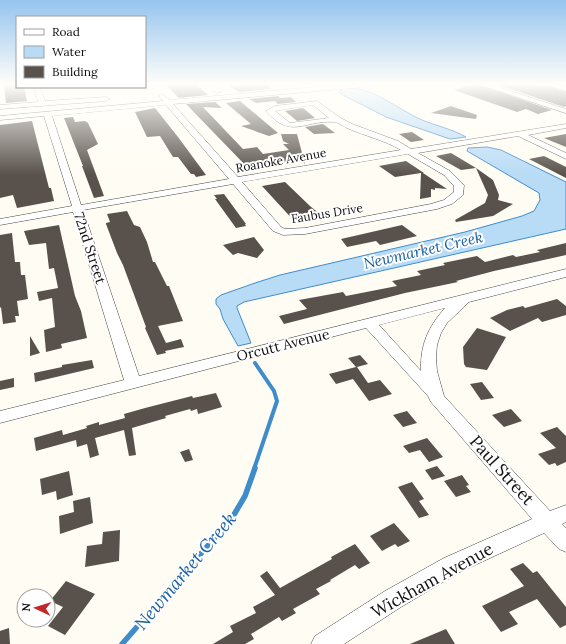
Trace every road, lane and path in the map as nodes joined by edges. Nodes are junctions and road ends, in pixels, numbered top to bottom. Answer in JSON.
{"nodes":[{"id":1,"x":20,"y":114,"type":"edge"},
{"id":2,"x":47,"y":114,"type":"edge"},
{"id":3,"x":175,"y":114,"type":"edge"},
{"id":4,"x":274,"y":114,"type":"edge"},
{"id":5,"x":329,"y":114,"type":"edge"},
{"id":6,"x":0,"y":118,"type":"edge"},
{"id":7,"x":336,"y":119,"type":"junction"},
{"id":8,"x":566,"y":126,"type":"edge"},
{"id":9,"x":518,"y":133,"type":"junction"},
{"id":10,"x":409,"y":151,"type":"junction"},
{"id":11,"x":566,"y":156,"type":"edge"},
{"id":12,"x":235,"y":180,"type":"junction"},
{"id":13,"x":77,"y":208,"type":"junction"},
{"id":14,"x":0,"y":222,"type":"edge"},
{"id":15,"x":566,"y":273,"type":"edge"},
{"id":16,"x":467,"y":298,"type":"junction"},
{"id":17,"x":369,"y":323,"type":"junction"},
{"id":18,"x":133,"y":383,"type":"junction"},
{"id":19,"x":437,"y":398,"type":"junction"},
{"id":20,"x":0,"y":417,"type":"edge"},
{"id":21,"x":556,"y":517,"type":"edge"},
{"id":22,"x":566,"y":542,"type":"edge"},
{"id":23,"x":324,"y":644,"type":"edge"}],
"edges":[{"from":1,"to":6,"type":"street"},
{"from":2,"to":13,"type":"street","name":"72nd Street"},
{"from":3,"to":12,"type":"street","name":"Faubus Drive"},
{"from":4,"to":7,"type":"street"},
{"from":5,"to":7,"type":"street"},
{"from":7,"to":10,"type":"street"},
{"from":8,"to":9,"type":"street","name":"Roanoke Avenue"},
{"from":9,"to":10,"type":"street","name":"Roanoke Avenue"},
{"from":9,"to":11,"type":"street"},
{"from":10,"to":12,"type":"street","name":"Roanoke Avenue"},
{"from":10,"to":12,"type":"street","name":"Faubus Drive"},
{"from":12,"to":13,"type":"street","name":"Roanoke Avenue"},
{"from":13,"to":14,"type":"street","name":"Roanoke Avenue"},
{"from":13,"to":18,"type":"street","name":"72nd Street"},
{"from":15,"to":16,"type":"street","name":"Orcutt Avenue"},
{"from":16,"to":17,"type":"street","name":"Orcutt Avenue"},
{"from":16,"to":19,"type":"street","name":"Paul Street"},
{"from":17,"to":18,"type":"street","name":"Orcutt Avenue"},
{"from":17,"to":19,"type":"street","name":"Paul Street"},
{"from":18,"to":20,"type":"street","name":"Orcutt Avenue"},
{"from":19,"to":21,"type":"street","name":"Paul Street"},
{"from":21,"to":22,"type":"street","name":"Paul Street"},
{"from":21,"to":23,"type":"street","name":"Wickham Avenue"}]}
